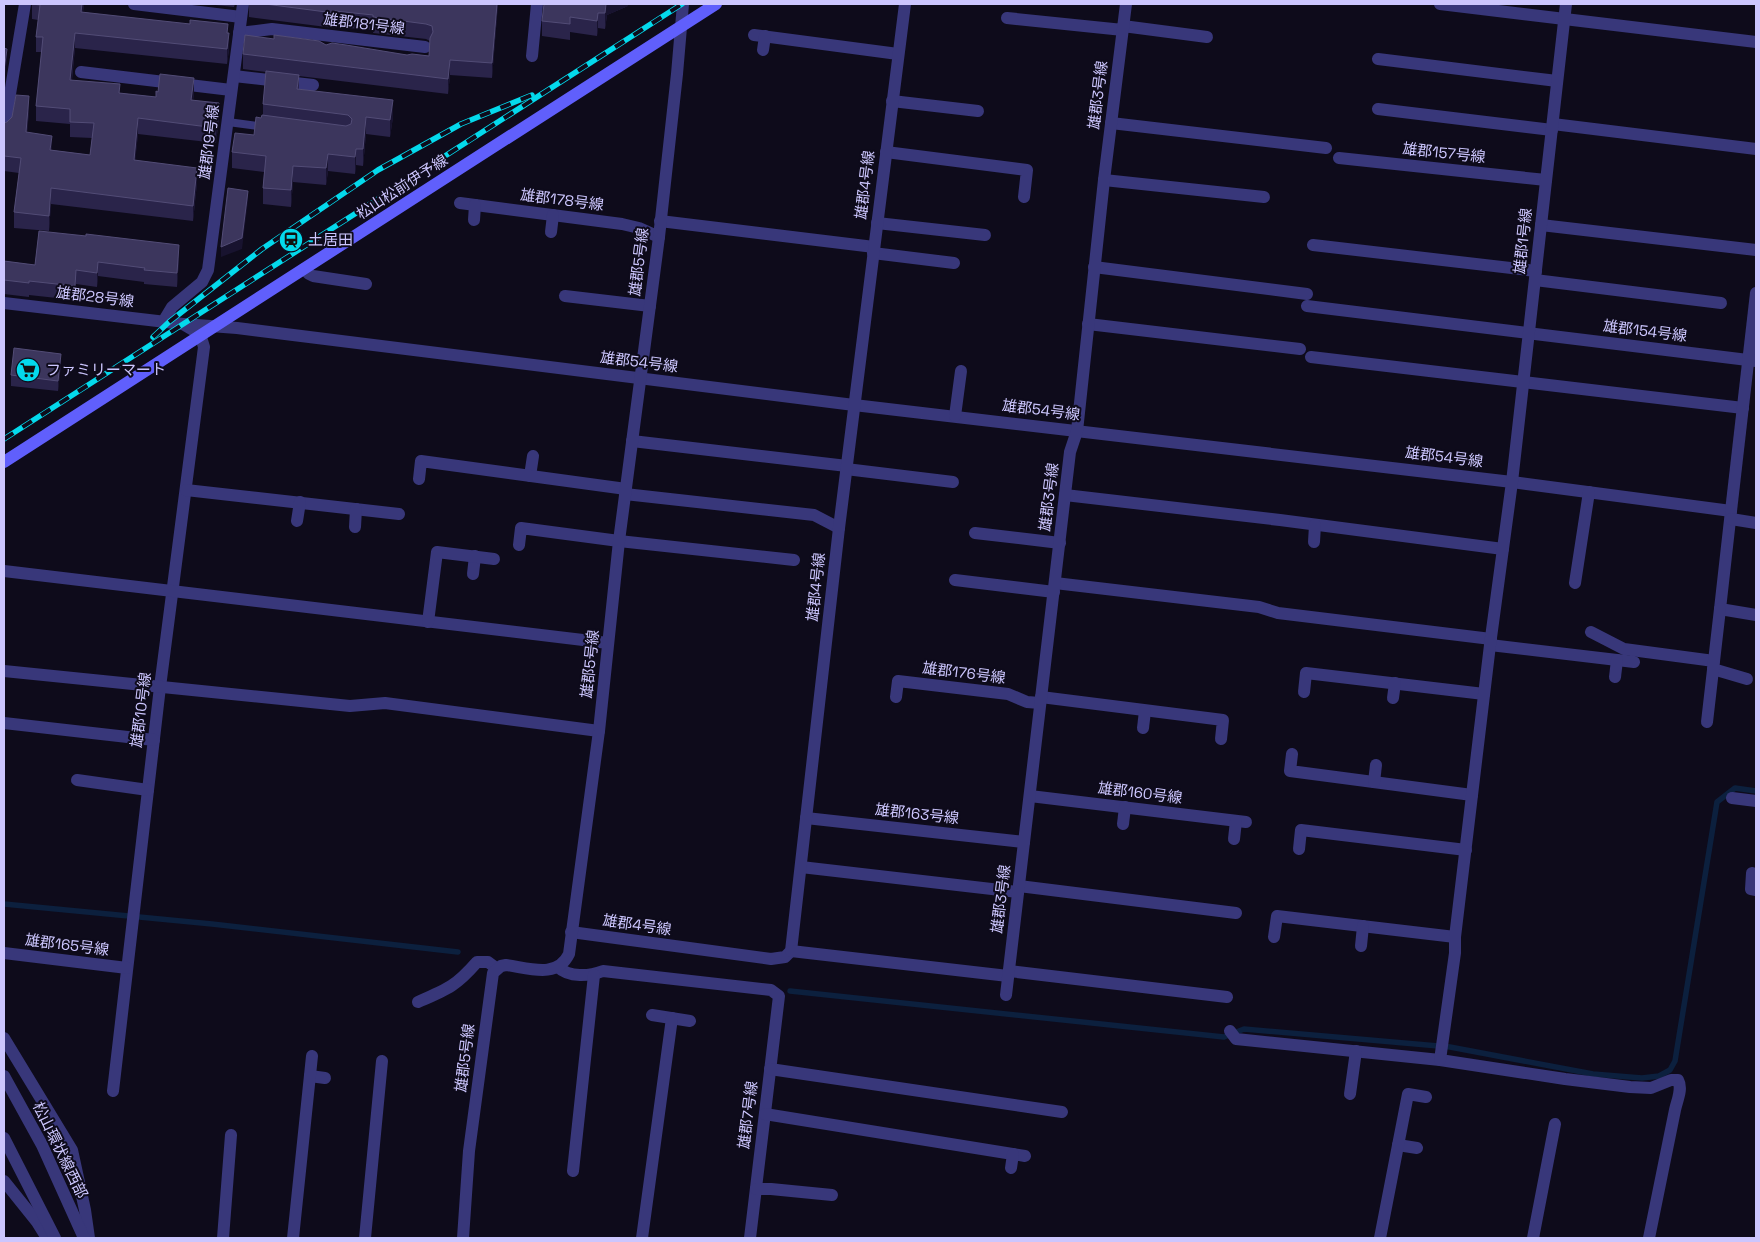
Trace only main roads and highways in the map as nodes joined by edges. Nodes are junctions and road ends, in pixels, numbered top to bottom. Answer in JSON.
{"nodes":[{"id":1,"x":716,"y":4,"type":"edge"},
{"id":2,"x":4,"y":462,"type":"edge"}],
"edges":[{"from":1,"to":2,"type":"main road","name":"松山松前伊予線"}]}
